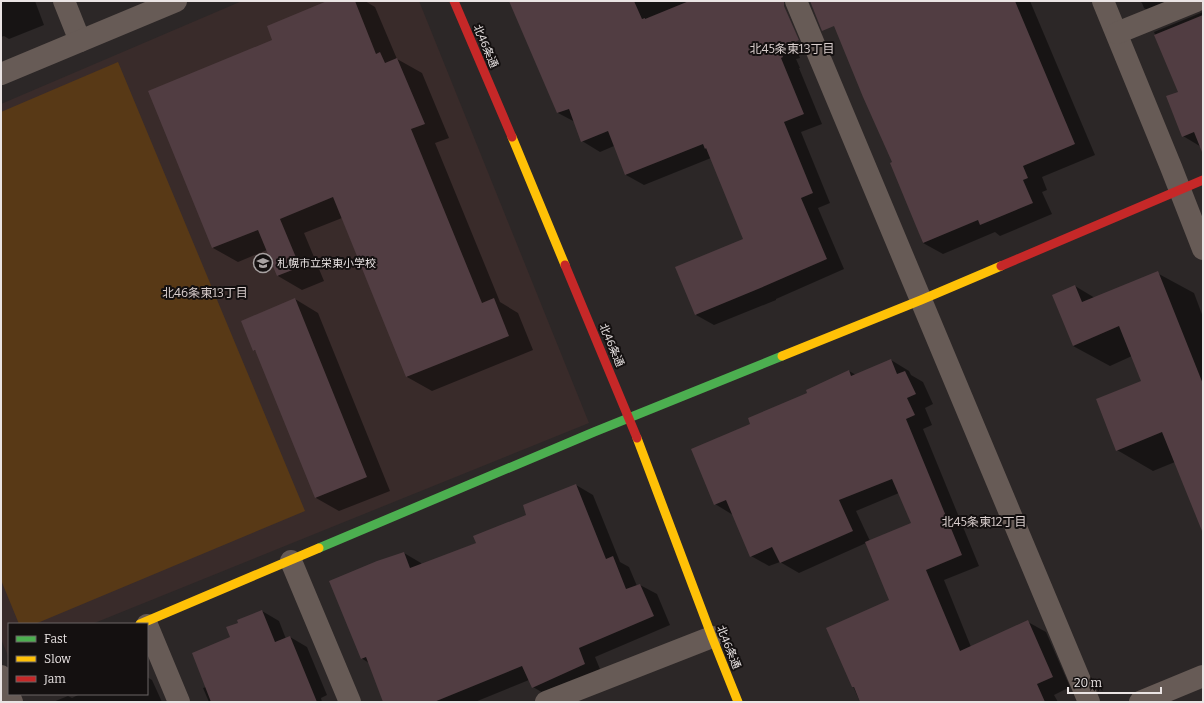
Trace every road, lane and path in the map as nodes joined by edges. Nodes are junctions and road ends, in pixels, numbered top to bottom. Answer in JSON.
{"nodes":[{"id":1,"x":64,"y":1,"type":"edge"},
{"id":2,"x":176,"y":1,"type":"edge"},
{"id":3,"x":454,"y":1,"type":"edge"},
{"id":4,"x":796,"y":1,"type":"edge"},
{"id":5,"x":1103,"y":1,"type":"edge"},
{"id":6,"x":1196,"y":1,"type":"edge"},
{"id":7,"x":1117,"y":33,"type":"junction"},
{"id":8,"x":80,"y":41,"type":"junction"},
{"id":9,"x":1,"y":74,"type":"edge"},
{"id":10,"x":1203,"y":180,"type":"edge"},
{"id":11,"x":1180,"y":190,"type":"junction"},
{"id":12,"x":1203,"y":249,"type":"edge"},
{"id":13,"x":921,"y":300,"type":"junction"},
{"id":14,"x":630,"y":418,"type":"junction"},
{"id":15,"x":291,"y":561,"type":"junction"},
{"id":16,"x":147,"y":623,"type":"edge"},
{"id":17,"x":148,"y":631,"type":"edge"},
{"id":18,"x":712,"y":637,"type":"junction"},
{"id":19,"x":1203,"y":676,"type":"edge"},
{"id":20,"x":3,"y":678,"type":"edge"},
{"id":21,"x":8,"y":691,"type":"edge"},
{"id":22,"x":179,"y":702,"type":"edge"},
{"id":23,"x":350,"y":702,"type":"edge"},
{"id":24,"x":546,"y":702,"type":"edge"},
{"id":25,"x":738,"y":702,"type":"edge"},
{"id":26,"x":1089,"y":702,"type":"edge"},
{"id":27,"x":1140,"y":702,"type":"edge"}],
"edges":[{"from":1,"to":8,"type":"street"},
{"from":2,"to":8,"type":"street"},
{"from":3,"to":14,"type":"street","name":"北46条通"},
{"from":4,"to":13,"type":"street"},
{"from":5,"to":7,"type":"street"},
{"from":6,"to":7,"type":"street"},
{"from":7,"to":11,"type":"street"},
{"from":8,"to":9,"type":"street"},
{"from":10,"to":11,"type":"street"},
{"from":11,"to":12,"type":"street"},
{"from":11,"to":13,"type":"street"},
{"from":13,"to":14,"type":"street"},
{"from":13,"to":26,"type":"street"},
{"from":14,"to":15,"type":"street"},
{"from":14,"to":18,"type":"street","name":"北46条通"},
{"from":15,"to":16,"type":"street"},
{"from":15,"to":23,"type":"street"},
{"from":17,"to":22,"type":"street"},
{"from":18,"to":24,"type":"street"},
{"from":18,"to":25,"type":"street","name":"北46条通"},
{"from":19,"to":27,"type":"street"},
{"from":20,"to":21,"type":"street"}]}
